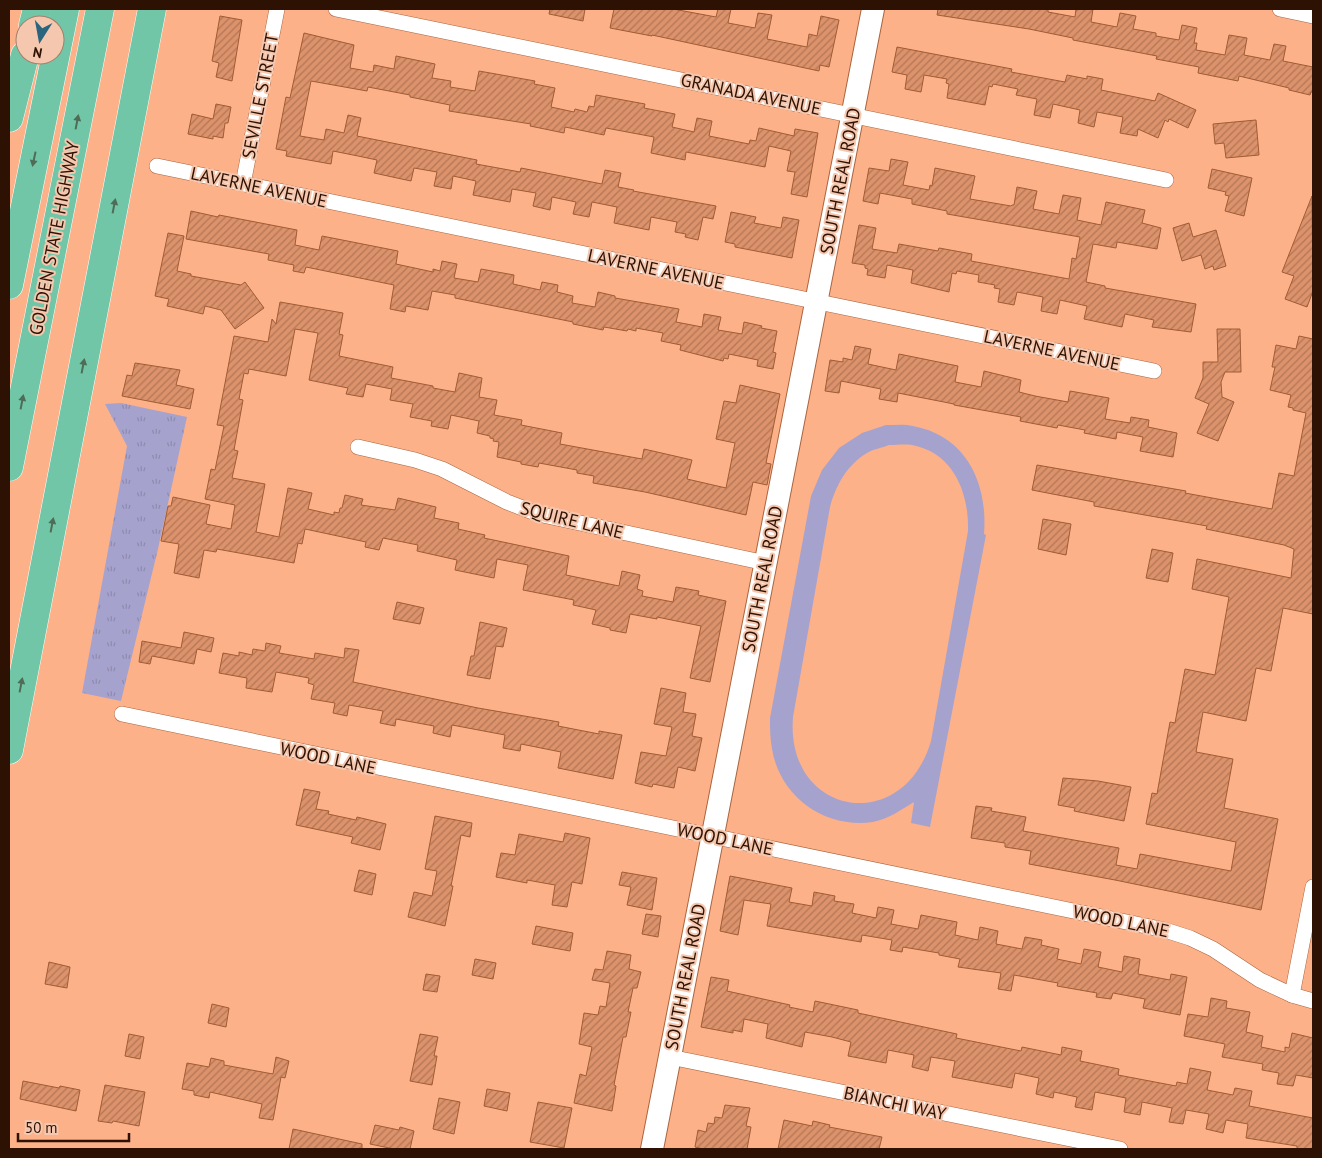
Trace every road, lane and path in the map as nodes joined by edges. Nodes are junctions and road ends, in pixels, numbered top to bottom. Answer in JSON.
{"nodes":[{"id":1,"x":65,"y":9,"type":"edge"},
{"id":2,"x":100,"y":9,"type":"edge"},
{"id":3,"x":152,"y":9,"type":"edge"},
{"id":4,"x":277,"y":9,"type":"edge"},
{"id":5,"x":336,"y":9,"type":"edge"},
{"id":6,"x":873,"y":9,"type":"edge"},
{"id":7,"x":1280,"y":9,"type":"edge"},
{"id":8,"x":1313,"y":16,"type":"edge"},
{"id":9,"x":22,"y":65,"type":"edge"},
{"id":10,"x":852,"y":115,"type":"junction"},
{"id":11,"x":9,"y":118,"type":"edge"},
{"id":12,"x":157,"y":166,"type":"dead end"},
{"id":13,"x":1166,"y":180,"type":"dead end"},
{"id":14,"x":243,"y":184,"type":"junction"},
{"id":15,"x":9,"y":285,"type":"edge"},
{"id":16,"x":816,"y":302,"type":"junction"},
{"id":17,"x":1154,"y":371,"type":"dead end"},
{"id":18,"x":358,"y":447,"type":"dead end"},
{"id":19,"x":9,"y":467,"type":"edge"},
{"id":20,"x":766,"y":562,"type":"junction"},
{"id":21,"x":122,"y":714,"type":"dead end"},
{"id":22,"x":9,"y":750,"type":"edge"},
{"id":23,"x":713,"y":836,"type":"junction"},
{"id":24,"x":1313,"y":888,"type":"edge"},
{"id":25,"x":1292,"y":995,"type":"junction"},
{"id":26,"x":1313,"y":1002,"type":"edge"},
{"id":27,"x":670,"y":1057,"type":"junction"},
{"id":28,"x":652,"y":1149,"type":"edge"},
{"id":29,"x":1120,"y":1149,"type":"edge"}],
"edges":[{"from":1,"to":15,"type":"highway","name":"GOLDEN STATE HIGHWAY","one_way":true},
{"from":19,"to":2,"type":"highway","name":"GOLDEN STATE HIGHWAY","one_way":true},
{"from":22,"to":3,"type":"highway","one_way":true},
{"from":4,"to":14,"type":"street","name":"SEVILLE STREET"},
{"from":5,"to":10,"type":"street","name":"GRANADA AVENUE"},
{"from":6,"to":10,"type":"street","name":"SOUTH REAL ROAD"},
{"from":7,"to":8,"type":"street"},
{"from":9,"to":11,"type":"highway"},
{"from":10,"to":13,"type":"street","name":"GRANADA AVENUE"},
{"from":10,"to":16,"type":"street","name":"SOUTH REAL ROAD"},
{"from":12,"to":14,"type":"street","name":"LAVERNE AVENUE"},
{"from":14,"to":16,"type":"street","name":"LAVERNE AVENUE"},
{"from":16,"to":17,"type":"street","name":"LAVERNE AVENUE"},
{"from":16,"to":20,"type":"street","name":"SOUTH REAL ROAD"},
{"from":18,"to":20,"type":"street","name":"SQUIRE LANE"},
{"from":20,"to":23,"type":"street","name":"SOUTH REAL ROAD"},
{"from":21,"to":23,"type":"street","name":"WOOD LANE"},
{"from":23,"to":25,"type":"street","name":"WOOD LANE"},
{"from":23,"to":27,"type":"street","name":"SOUTH REAL ROAD"},
{"from":24,"to":25,"type":"street"},
{"from":25,"to":26,"type":"street","name":"WOOD LANE"},
{"from":27,"to":28,"type":"street","name":"SOUTH REAL ROAD"},
{"from":27,"to":29,"type":"street","name":"BIANCHI WAY"}]}
